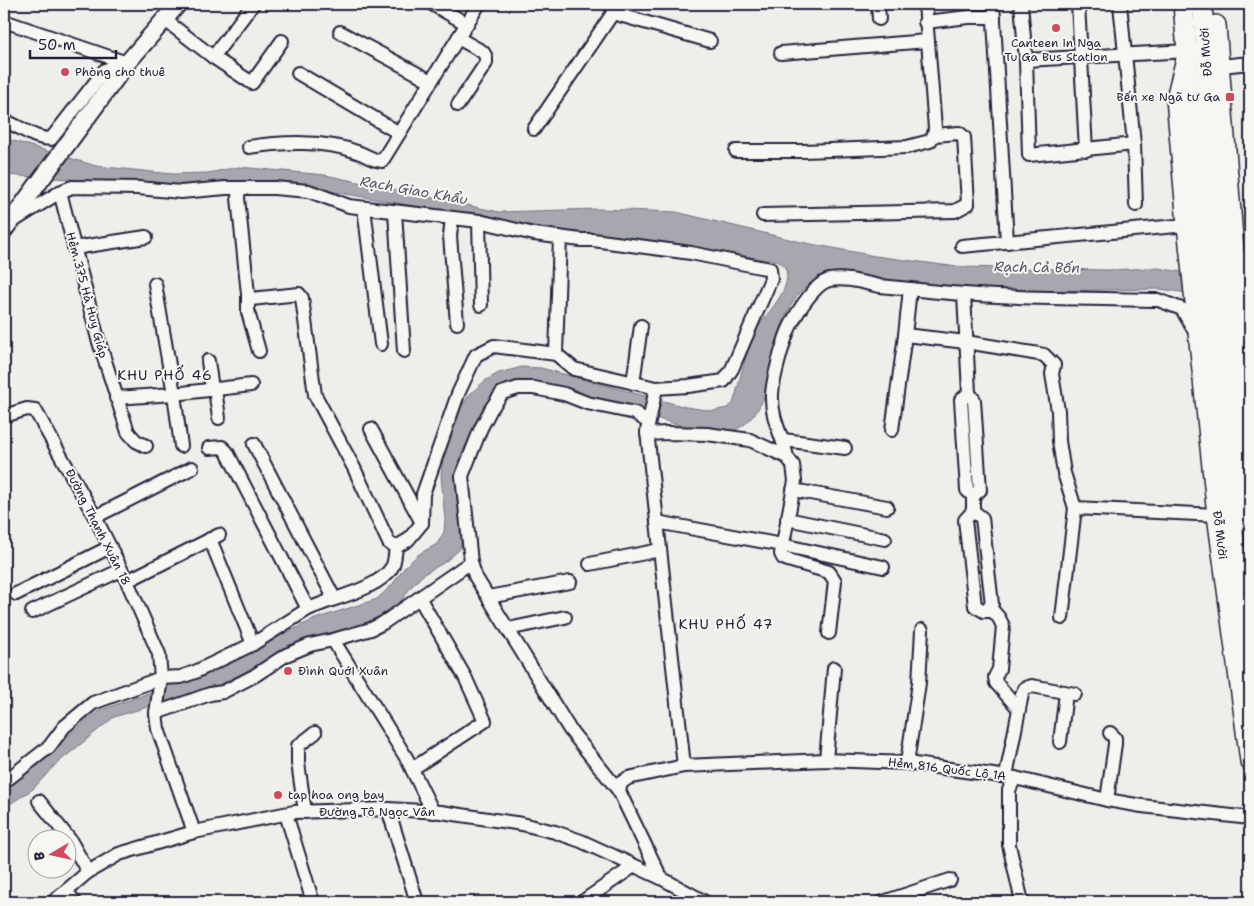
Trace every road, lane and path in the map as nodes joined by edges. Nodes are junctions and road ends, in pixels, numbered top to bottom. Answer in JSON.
{"nodes":[{"id":1,"x":178,"y":4,"type":"edge"},
{"id":2,"x":253,"y":4,"type":"edge"},
{"id":3,"x":432,"y":4,"type":"edge"},
{"id":4,"x":479,"y":4,"type":"edge"},
{"id":5,"x":878,"y":4,"type":"edge"},
{"id":6,"x":925,"y":4,"type":"edge"},
{"id":7,"x":1021,"y":4,"type":"edge"},
{"id":8,"x":1078,"y":4,"type":"edge"},
{"id":9,"x":1120,"y":4,"type":"edge"},
{"id":10,"x":1183,"y":4,"type":"edge"},
{"id":11,"x":1202,"y":4,"type":"edge"},
{"id":12,"x":1214,"y":4,"type":"edge"},
{"id":13,"x":616,"y":8,"type":"edge"},
{"id":14,"x":993,"y":10,"type":"edge"},
{"id":15,"x":880,"y":19,"type":"dead end"},
{"id":16,"x":164,"y":20,"type":"junction"},
{"id":17,"x":4,"y":21,"type":"edge"},
{"id":18,"x":925,"y":22,"type":"junction"},
{"id":19,"x":467,"y":24,"type":"junction"},
{"id":20,"x":340,"y":32,"type":"dead end"},
{"id":21,"x":458,"y":38,"type":"junction"},
{"id":22,"x":282,"y":41,"type":"dead end"},
{"id":23,"x":710,"y":41,"type":"dead end"},
{"id":24,"x":927,"y":41,"type":"junction"},
{"id":25,"x":1204,"y":49,"type":"junction"},
{"id":26,"x":780,"y":53,"type":"dead end"},
{"id":27,"x":1124,"y":55,"type":"junction"},
{"id":28,"x":213,"y":57,"type":"junction"},
{"id":29,"x":1080,"y":57,"type":"junction"},
{"id":30,"x":1026,"y":60,"type":"junction"},
{"id":31,"x":128,"y":63,"type":"junction"},
{"id":32,"x":1250,"y":63,"type":"edge"},
{"id":33,"x":1220,"y":66,"type":"junction"},
{"id":34,"x":298,"y":73,"type":"dead end"},
{"id":35,"x":431,"y":82,"type":"junction"},
{"id":36,"x":458,"y":105,"type":"dead end"},
{"id":37,"x":4,"y":121,"type":"edge"},
{"id":38,"x":534,"y":129,"type":"dead end"},
{"id":39,"x":399,"y":133,"type":"junction"},
{"id":40,"x":934,"y":135,"type":"junction"},
{"id":41,"x":1134,"y":144,"type":"junction"},
{"id":42,"x":249,"y":147,"type":"dead end"},
{"id":43,"x":1086,"y":150,"type":"junction"},
{"id":44,"x":736,"y":151,"type":"dead end"},
{"id":45,"x":239,"y":188,"type":"junction"},
{"id":46,"x":60,"y":192,"type":"junction"},
{"id":47,"x":1136,"y":205,"type":"dead end"},
{"id":48,"x":364,"y":208,"type":"junction"},
{"id":49,"x":395,"y":212,"type":"junction"},
{"id":50,"x":763,"y":215,"type":"dead end"},
{"id":51,"x":452,"y":218,"type":"junction"},
{"id":52,"x":479,"y":221,"type":"junction"},
{"id":53,"x":9,"y":222,"type":"edge"},
{"id":54,"x":1187,"y":225,"type":"junction"},
{"id":55,"x":146,"y":237,"type":"dead end"},
{"id":56,"x":560,"y":237,"type":"junction"},
{"id":57,"x":1007,"y":242,"type":"junction"},
{"id":58,"x":962,"y":246,"type":"dead end"},
{"id":59,"x":74,"y":248,"type":"junction"},
{"id":60,"x":1212,"y":251,"type":"junction"},
{"id":61,"x":155,"y":284,"type":"dead end"},
{"id":62,"x":910,"y":289,"type":"junction"},
{"id":63,"x":248,"y":294,"type":"junction"},
{"id":64,"x":964,"y":294,"type":"junction"},
{"id":65,"x":481,"y":305,"type":"dead end"},
{"id":66,"x":1218,"y":309,"type":"junction"},
{"id":67,"x":457,"y":323,"type":"dead end"},
{"id":68,"x":641,"y":326,"type":"dead end"},
{"id":69,"x":905,"y":335,"type":"junction"},
{"id":70,"x":1199,"y":338,"type":"junction"},
{"id":71,"x":966,"y":342,"type":"junction"},
{"id":72,"x":381,"y":344,"type":"dead end"},
{"id":73,"x":259,"y":351,"type":"dead end"},
{"id":74,"x":404,"y":351,"type":"dead end"},
{"id":75,"x":556,"y":354,"type":"junction"},
{"id":76,"x":208,"y":361,"type":"dead end"},
{"id":77,"x":633,"y":383,"type":"junction"},
{"id":78,"x":251,"y":385,"type":"dead end"},
{"id":79,"x":213,"y":389,"type":"junction"},
{"id":80,"x":655,"y":390,"type":"junction"},
{"id":81,"x":174,"y":394,"type":"junction"},
{"id":82,"x":116,"y":398,"type":"junction"},
{"id":83,"x":1250,"y":400,"type":"edge"},
{"id":84,"x":4,"y":416,"type":"edge"},
{"id":85,"x":219,"y":418,"type":"dead end"},
{"id":86,"x":648,"y":428,"type":"junction"},
{"id":87,"x":371,"y":429,"type":"dead end"},
{"id":88,"x":892,"y":430,"type":"dead end"},
{"id":89,"x":784,"y":440,"type":"junction"},
{"id":90,"x":254,"y":444,"type":"dead end"},
{"id":91,"x":146,"y":446,"type":"dead end"},
{"id":92,"x":181,"y":446,"type":"dead end"},
{"id":93,"x":209,"y":448,"type":"dead end"},
{"id":94,"x":845,"y":448,"type":"dead end"},
{"id":95,"x":788,"y":457,"type":"junction"},
{"id":96,"x":192,"y":468,"type":"dead end"},
{"id":97,"x":793,"y":490,"type":"junction"},
{"id":98,"x":887,"y":507,"type":"dead end"},
{"id":99,"x":1076,"y":508,"type":"junction"},
{"id":100,"x":1217,"y":515,"type":"junction"},
{"id":101,"x":95,"y":517,"type":"junction"},
{"id":102,"x":787,"y":519,"type":"junction"},
{"id":103,"x":1250,"y":521,"type":"edge"},
{"id":104,"x":657,"y":522,"type":"junction"},
{"id":105,"x":422,"y":523,"type":"junction"},
{"id":106,"x":885,"y":540,"type":"dead end"},
{"id":107,"x":782,"y":545,"type":"junction"},
{"id":108,"x":110,"y":547,"type":"junction"},
{"id":109,"x":396,"y":547,"type":"junction"},
{"id":110,"x":660,"y":550,"type":"junction"},
{"id":111,"x":472,"y":562,"type":"junction"},
{"id":112,"x":590,"y":564,"type":"dead end"},
{"id":113,"x":883,"y":567,"type":"dead end"},
{"id":114,"x":121,"y":570,"type":"junction"},
{"id":115,"x":127,"y":581,"type":"junction"},
{"id":116,"x":570,"y":582,"type":"dead end"},
{"id":117,"x":16,"y":594,"type":"dead end"},
{"id":118,"x":488,"y":597,"type":"junction"},
{"id":119,"x":420,"y":598,"type":"junction"},
{"id":120,"x":329,"y":601,"type":"junction"},
{"id":121,"x":308,"y":608,"type":"junction"},
{"id":122,"x":32,"y":612,"type":"dead end"},
{"id":123,"x":566,"y":617,"type":"dead end"},
{"id":124,"x":1062,"y":618,"type":"dead end"},
{"id":125,"x":508,"y":629,"type":"junction"},
{"id":126,"x":922,"y":630,"type":"dead end"},
{"id":127,"x":829,"y":633,"type":"dead end"},
{"id":128,"x":333,"y":640,"type":"junction"},
{"id":129,"x":253,"y":644,"type":"junction"},
{"id":130,"x":1250,"y":660,"type":"edge"},
{"id":131,"x":834,"y":668,"type":"dead end"},
{"id":132,"x":161,"y":682,"type":"junction"},
{"id":133,"x":1019,"y":709,"type":"junction"},
{"id":134,"x":156,"y":713,"type":"junction"},
{"id":135,"x":315,"y":733,"type":"dead end"},
{"id":136,"x":1110,"y":733,"type":"dead end"},
{"id":137,"x":1060,"y":742,"type":"dead end"},
{"id":138,"x":826,"y":760,"type":"junction"},
{"id":139,"x":1250,"y":761,"type":"edge"},
{"id":140,"x":907,"y":763,"type":"junction"},
{"id":141,"x":684,"y":766,"type":"junction"},
{"id":142,"x":412,"y":769,"type":"junction"},
{"id":143,"x":1010,"y":777,"type":"junction"},
{"id":144,"x":4,"y":782,"type":"edge"},
{"id":145,"x":619,"y":791,"type":"junction"},
{"id":146,"x":1106,"y":800,"type":"junction"},
{"id":147,"x":40,"y":801,"type":"dead end"},
{"id":148,"x":388,"y":810,"type":"junction"},
{"id":149,"x":305,"y":812,"type":"junction"},
{"id":150,"x":433,"y":812,"type":"junction"},
{"id":151,"x":286,"y":814,"type":"junction"},
{"id":152,"x":1250,"y":818,"type":"edge"},
{"id":153,"x":194,"y":832,"type":"junction"},
{"id":154,"x":634,"y":866,"type":"junction"},
{"id":155,"x":88,"y":872,"type":"junction"},
{"id":156,"x":661,"y":878,"type":"junction"},
{"id":157,"x":950,"y":880,"type":"dead end"},
{"id":158,"x":66,"y":890,"type":"junction"},
{"id":159,"x":696,"y":900,"type":"edge"},
{"id":160,"x":53,"y":902,"type":"edge"},
{"id":161,"x":76,"y":902,"type":"edge"},
{"id":162,"x":313,"y":902,"type":"edge"},
{"id":163,"x":417,"y":902,"type":"edge"},
{"id":164,"x":582,"y":902,"type":"edge"},
{"id":165,"x":883,"y":902,"type":"edge"},
{"id":166,"x":1022,"y":902,"type":"edge"}],
"edges":[{"from":1,"to":16,"type":"main road"},
{"from":2,"to":28,"type":"street"},
{"from":3,"to":19,"type":"street"},
{"from":4,"to":19,"type":"street"},
{"from":5,"to":15,"type":"street"},
{"from":6,"to":18,"type":"street"},
{"from":7,"to":30,"type":"street"},
{"from":8,"to":29,"type":"street"},
{"from":9,"to":27,"type":"street"},
{"from":10,"to":25,"type":"highway","name":"Đỗ Mười"},
{"from":11,"to":25,"type":"highway","name":"Đỗ Mười"},
{"from":12,"to":25,"type":"highway","name":"Đỗ Mười"},
{"from":13,"to":23,"type":"street"},
{"from":13,"to":38,"type":"street"},
{"from":14,"to":18,"type":"street"},
{"from":14,"to":57,"type":"street"},
{"from":16,"to":28,"type":"street"},
{"from":16,"to":31,"type":"main road"},
{"from":17,"to":31,"type":"street"},
{"from":18,"to":24,"type":"street"},
{"from":19,"to":21,"type":"street"},
{"from":20,"to":35,"type":"street"},
{"from":21,"to":35,"type":"street"},
{"from":21,"to":36,"type":"street"},
{"from":22,"to":28,"type":"street"},
{"from":24,"to":26,"type":"street"},
{"from":24,"to":40,"type":"street"},
{"from":25,"to":27,"type":"street"},
{"from":25,"to":33,"type":"highway","name":"Đỗ Mười"},
{"from":25,"to":54,"type":"highway","name":"Đỗ Mười"},
{"from":25,"to":60,"type":"highway","name":"Đỗ Mười"},
{"from":27,"to":29,"type":"street"},
{"from":27,"to":41,"type":"street"},
{"from":29,"to":30,"type":"street"},
{"from":29,"to":43,"type":"street"},
{"from":30,"to":43,"type":"street"},
{"from":31,"to":37,"type":"street"},
{"from":31,"to":53,"type":"main road"},
{"from":32,"to":33,"type":"street"},
{"from":33,"to":60,"type":"highway","name":"Đỗ Mười"},
{"from":34,"to":39,"type":"street"},
{"from":35,"to":39,"type":"street"},
{"from":39,"to":42,"type":"street"},
{"from":40,"to":44,"type":"street"},
{"from":40,"to":50,"type":"street"},
{"from":41,"to":43,"type":"street"},
{"from":41,"to":47,"type":"street"},
{"from":45,"to":46,"type":"street"},
{"from":45,"to":48,"type":"street"},
{"from":45,"to":63,"type":"street"},
{"from":46,"to":53,"type":"street"},
{"from":46,"to":59,"type":"street","name":"Hẻm 375 Hà Huy Giáp"},
{"from":48,"to":49,"type":"street"},
{"from":48,"to":72,"type":"street"},
{"from":49,"to":51,"type":"street"},
{"from":49,"to":74,"type":"street"},
{"from":51,"to":52,"type":"street"},
{"from":51,"to":67,"type":"street"},
{"from":52,"to":56,"type":"street"},
{"from":52,"to":65,"type":"street"},
{"from":54,"to":57,"type":"street"},
{"from":54,"to":60,"type":"highway","name":"Đỗ Mười"},
{"from":55,"to":59,"type":"street"},
{"from":56,"to":75,"type":"street"},
{"from":56,"to":80,"type":"street"},
{"from":57,"to":58,"type":"street"},
{"from":59,"to":82,"type":"street","name":"Hẻm 375 Hà Huy Giáp"},
{"from":60,"to":66,"type":"highway"},
{"from":60,"to":66,"type":"highway"},
{"from":61,"to":81,"type":"street"},
{"from":62,"to":64,"type":"street"},
{"from":62,"to":69,"type":"street"},
{"from":62,"to":89,"type":"street"},
{"from":63,"to":73,"type":"street"},
{"from":63,"to":109,"type":"street"},
{"from":64,"to":70,"type":"street"},
{"from":64,"to":71,"type":"street"},
{"from":66,"to":70,"type":"highway","name":"Đỗ Mười"},
{"from":66,"to":83,"type":"highway"},
{"from":66,"to":103,"type":"highway"},
{"from":66,"to":130,"type":"highway","name":"Đỗ Mười"},
{"from":68,"to":77,"type":"street"},
{"from":69,"to":71,"type":"street"},
{"from":69,"to":88,"type":"street"},
{"from":70,"to":100,"type":"highway","name":"Đỗ Mười"},
{"from":71,"to":99,"type":"street"},
{"from":71,"to":133,"type":"street"},
{"from":75,"to":77,"type":"street"},
{"from":75,"to":105,"type":"street"},
{"from":76,"to":79,"type":"street"},
{"from":77,"to":80,"type":"street"},
{"from":78,"to":79,"type":"street"},
{"from":79,"to":81,"type":"street"},
{"from":79,"to":85,"type":"street"},
{"from":80,"to":86,"type":"street"},
{"from":81,"to":82,"type":"street"},
{"from":81,"to":92,"type":"street"},
{"from":82,"to":91,"type":"street","name":"Hẻm 375 Hà Huy Giáp"},
{"from":84,"to":101,"type":"street","name":"Đường Thạnh Xuân 18"},
{"from":86,"to":95,"type":"street"},
{"from":86,"to":104,"type":"street"},
{"from":86,"to":111,"type":"street"},
{"from":87,"to":105,"type":"street"},
{"from":89,"to":94,"type":"street"},
{"from":89,"to":95,"type":"street"},
{"from":90,"to":120,"type":"street"},
{"from":93,"to":121,"type":"street"},
{"from":95,"to":97,"type":"street"},
{"from":96,"to":101,"type":"street"},
{"from":97,"to":98,"type":"street"},
{"from":97,"to":102,"type":"street"},
{"from":99,"to":100,"type":"street"},
{"from":99,"to":124,"type":"street"},
{"from":100,"to":139,"type":"highway","name":"Đỗ Mười"},
{"from":101,"to":108,"type":"street","name":"Đường Thạnh Xuân 18"},
{"from":102,"to":106,"type":"street"},
{"from":102,"to":107,"type":"street"},
{"from":104,"to":107,"type":"street"},
{"from":104,"to":110,"type":"street"},
{"from":105,"to":109,"type":"street"},
{"from":107,"to":113,"type":"street"},
{"from":107,"to":127,"type":"street"},
{"from":108,"to":114,"type":"street","name":"Đường Thạnh Xuân 18"},
{"from":108,"to":117,"type":"street"},
{"from":109,"to":120,"type":"street"},
{"from":110,"to":112,"type":"street"},
{"from":110,"to":141,"type":"street"},
{"from":111,"to":118,"type":"street"},
{"from":111,"to":119,"type":"street"},
{"from":114,"to":115,"type":"street","name":"Đường Thạnh Xuân 18"},
{"from":114,"to":122,"type":"street"},
{"from":115,"to":129,"type":"street"},
{"from":115,"to":132,"type":"street","name":"Đường Thạnh Xuân 18"},
{"from":116,"to":118,"type":"street"},
{"from":118,"to":125,"type":"street"},
{"from":119,"to":128,"type":"street"},
{"from":119,"to":142,"type":"street"},
{"from":120,"to":121,"type":"street"},
{"from":121,"to":129,"type":"street"},
{"from":123,"to":125,"type":"street"},
{"from":125,"to":145,"type":"street"},
{"from":126,"to":140,"type":"street"},
{"from":128,"to":134,"type":"street"},
{"from":128,"to":142,"type":"street"},
{"from":129,"to":132,"type":"street"},
{"from":131,"to":138,"type":"street"},
{"from":132,"to":134,"type":"street","name":"Đường Thạnh Xuân 18"},
{"from":132,"to":144,"type":"street"},
{"from":133,"to":137,"type":"street"},
{"from":133,"to":143,"type":"street"},
{"from":134,"to":153,"type":"street","name":"Đường Thạnh Xuân 18"},
{"from":135,"to":149,"type":"street"},
{"from":136,"to":146,"type":"street"},
{"from":138,"to":140,"type":"street","name":"Hẻm 816 Quốc Lộ 1A"},
{"from":138,"to":141,"type":"street","name":"Hẻm 816 Quốc Lộ 1A"},
{"from":140,"to":143,"type":"street","name":"Hẻm 816 Quốc Lộ 1A"},
{"from":141,"to":145,"type":"street","name":"Hẻm 816 Quốc Lộ 1A"},
{"from":142,"to":150,"type":"street"},
{"from":143,"to":146,"type":"street","name":"Hẻm 816 Quốc Lộ 1A"},
{"from":143,"to":166,"type":"street"},
{"from":145,"to":156,"type":"street"},
{"from":146,"to":152,"type":"street","name":"Hẻm 816 Quốc Lộ 1A"},
{"from":147,"to":155,"type":"street"},
{"from":148,"to":149,"type":"street","name":"Đường Tô Ngọc Vân"},
{"from":148,"to":150,"type":"street","name":"Đường Tô Ngọc Vân"},
{"from":148,"to":163,"type":"street"},
{"from":149,"to":151,"type":"street","name":"Đường Tô Ngọc Vân"},
{"from":150,"to":154,"type":"street","name":"Đường Tô Ngọc Vân"},
{"from":151,"to":153,"type":"street","name":"Đường Tô Ngọc Vân"},
{"from":151,"to":162,"type":"street"},
{"from":153,"to":155,"type":"street","name":"Đường Tô Ngọc Vân"},
{"from":154,"to":156,"type":"street","name":"Đường Tô Ngọc Vân"},
{"from":154,"to":164,"type":"street"},
{"from":155,"to":158,"type":"street","name":"Đường Tô Ngọc Vân"},
{"from":156,"to":159,"type":"street","name":"Đường Tô Ngọc Vân"},
{"from":157,"to":165,"type":"street"},
{"from":158,"to":160,"type":"street","name":"Đường Tô Ngọc Vân"},
{"from":158,"to":161,"type":"street"}]}
